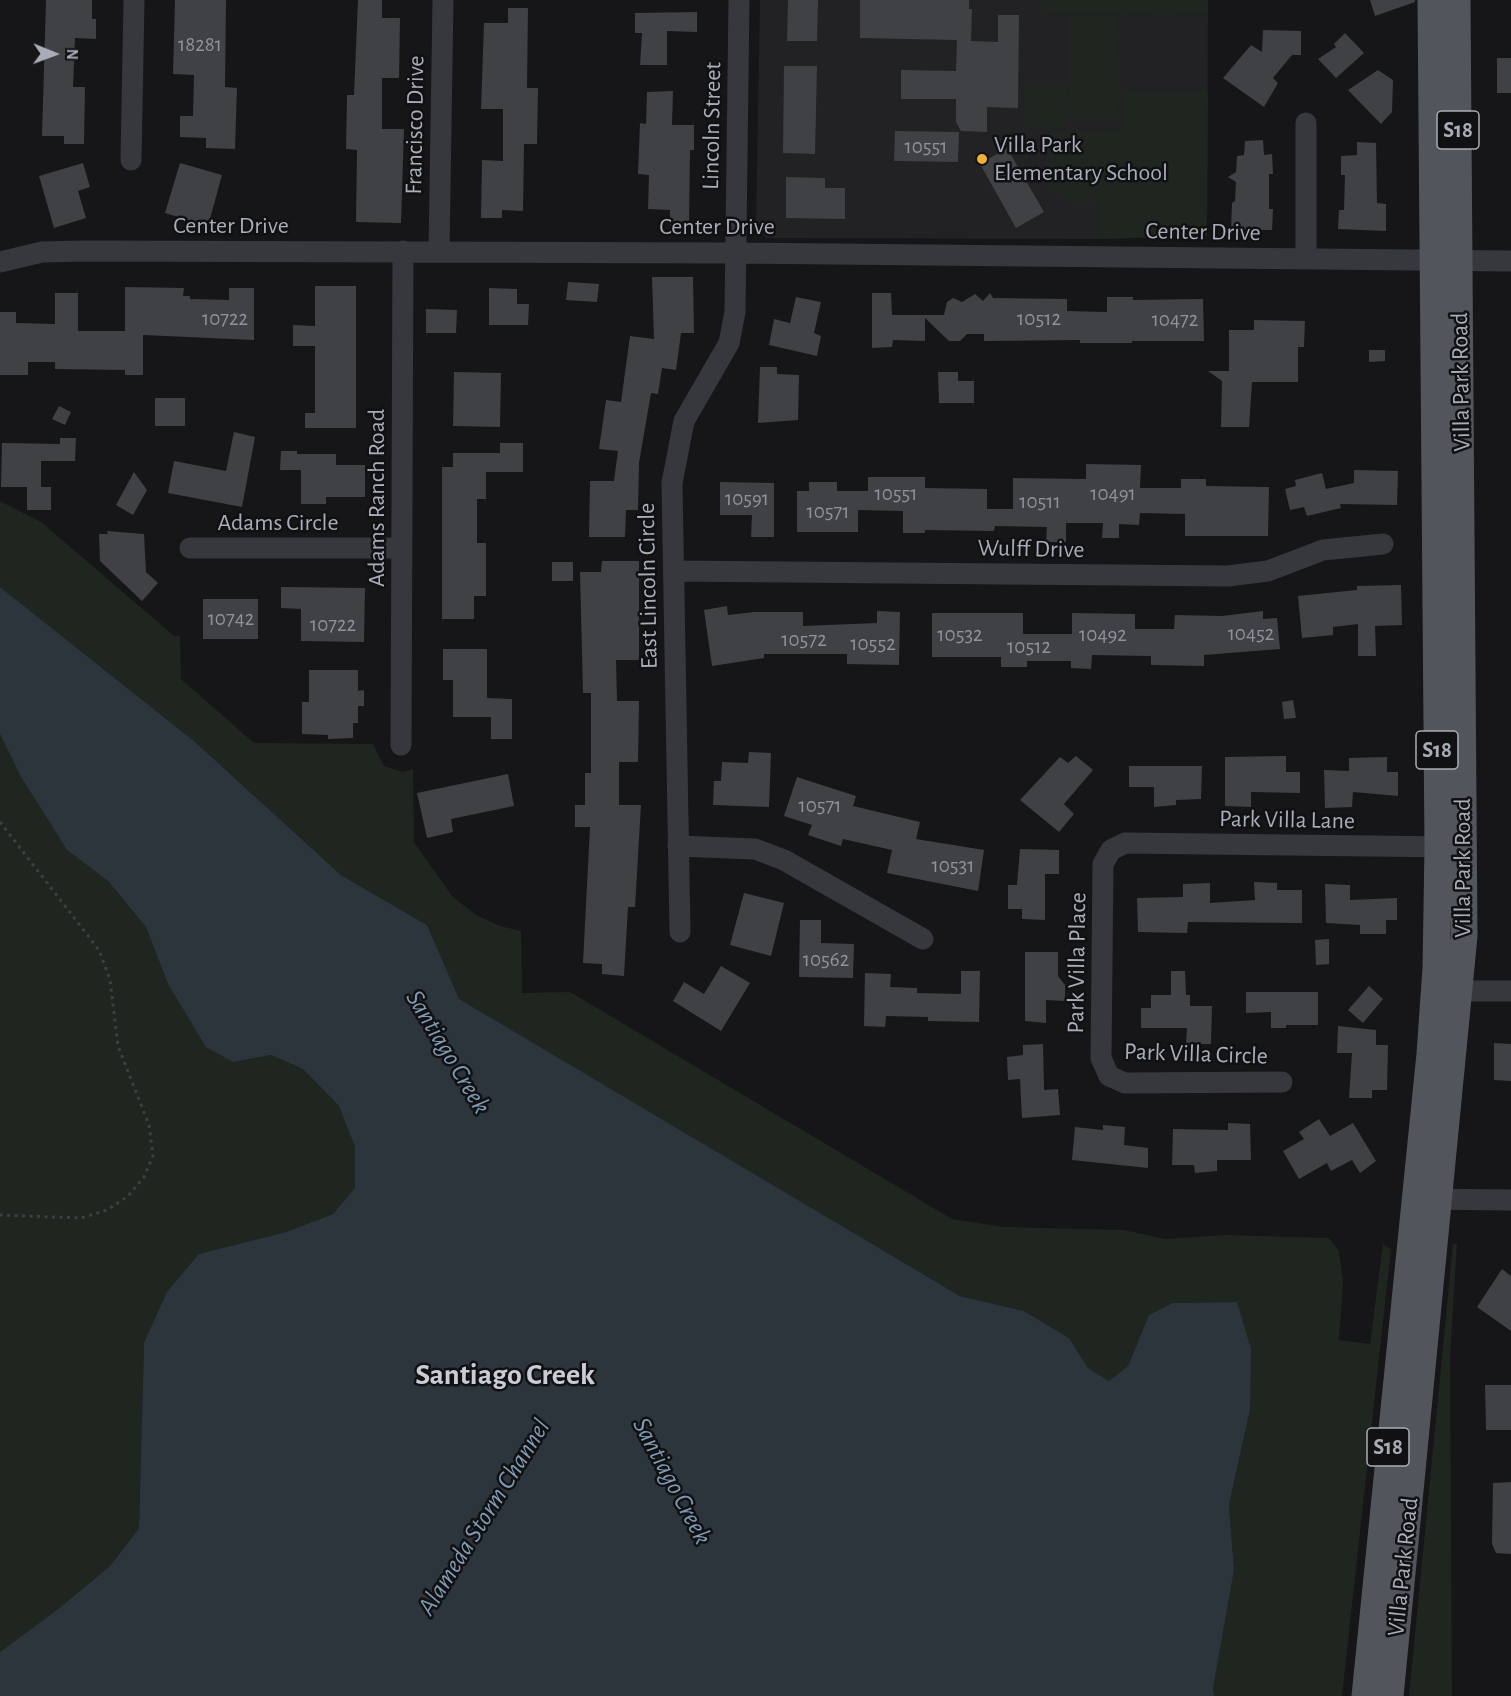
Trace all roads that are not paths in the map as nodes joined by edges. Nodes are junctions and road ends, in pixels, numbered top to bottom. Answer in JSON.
{"nodes":[{"id":1,"x":134,"y":0,"type":"edge"},
{"id":2,"x":442,"y":0,"type":"edge"},
{"id":3,"x":739,"y":0,"type":"edge"},
{"id":4,"x":1431,"y":0,"type":"edge"},
{"id":5,"x":1457,"y":0,"type":"edge"},
{"id":6,"x":1306,"y":123,"type":"dead end"},
{"id":7,"x":131,"y":160,"type":"dead end"},
{"id":8,"x":439,"y":251,"type":"junction"},
{"id":9,"x":403,"y":252,"type":"junction"},
{"id":10,"x":736,"y":253,"type":"junction"},
{"id":11,"x":1306,"y":258,"type":"junction"},
{"id":12,"x":1447,"y":260,"type":"junction"},
{"id":13,"x":1511,"y":261,"type":"edge"},
{"id":14,"x":1,"y":262,"type":"edge"},
{"id":15,"x":1435,"y":447,"type":"junction"},
{"id":16,"x":1462,"y":447,"type":"junction"},
{"id":17,"x":1383,"y":544,"type":"dead end"},
{"id":18,"x":190,"y":548,"type":"dead end"},
{"id":19,"x":402,"y":548,"type":"junction"},
{"id":20,"x":674,"y":571,"type":"junction"},
{"id":21,"x":401,"y":745,"type":"dead end"},
{"id":22,"x":678,"y":846,"type":"junction"},
{"id":23,"x":1438,"y":846,"type":"junction"},
{"id":24,"x":1464,"y":847,"type":"junction"},
{"id":25,"x":1111,"y":850,"type":"joint"},
{"id":26,"x":680,"y":932,"type":"dead end"},
{"id":27,"x":923,"y":939,"type":"dead end"},
{"id":28,"x":1460,"y":991,"type":"junction"},
{"id":29,"x":1511,"y":991,"type":"edge"},
{"id":30,"x":1109,"y":1076,"type":"joint"},
{"id":31,"x":1282,"y":1082,"type":"dead end"},
{"id":32,"x":1427,"y":1199,"type":"junction"},
{"id":33,"x":1511,"y":1200,"type":"edge"},
{"id":34,"x":1365,"y":1696,"type":"edge"},
{"id":35,"x":1390,"y":1696,"type":"edge"}],
"edges":[{"from":1,"to":7,"type":"street"},
{"from":2,"to":8,"type":"street","name":"Francisco Drive"},
{"from":3,"to":10,"type":"street","name":"Lincoln Street"},
{"from":4,"to":12,"type":"main road","name":"Villa Park Road","number":"S18"},
{"from":5,"to":12,"type":"main road","name":"Villa Park Road","number":"S18"},
{"from":6,"to":11,"type":"street"},
{"from":8,"to":9,"type":"street","name":"Center Drive"},
{"from":8,"to":10,"type":"street","name":"Center Drive"},
{"from":9,"to":14,"type":"street","name":"Center Drive"},
{"from":9,"to":19,"type":"street","name":"Adams Ranch Road"},
{"from":10,"to":11,"type":"street","name":"Center Drive"},
{"from":10,"to":20,"type":"street","name":"East Lincoln Circle"},
{"from":11,"to":12,"type":"street","name":"Center Drive"},
{"from":12,"to":13,"type":"street","name":"Center Drive"},
{"from":12,"to":15,"type":"main road","name":"Villa Park Road","number":"S18"},
{"from":12,"to":16,"type":"main road","name":"Villa Park Road","number":"S18"},
{"from":15,"to":16,"type":"main road"},
{"from":15,"to":23,"type":"main road","name":"Villa Park Road","number":"S18"},
{"from":16,"to":24,"type":"main road","name":"Villa Park Road","number":"S18"},
{"from":17,"to":20,"type":"street","name":"Wulff Drive"},
{"from":18,"to":19,"type":"street","name":"Adams Circle"},
{"from":19,"to":21,"type":"street","name":"Adams Ranch Road"},
{"from":20,"to":22,"type":"street","name":"East Lincoln Circle"},
{"from":22,"to":26,"type":"street","name":"East Lincoln Circle"},
{"from":22,"to":27,"type":"street"},
{"from":23,"to":24,"type":"street","name":"Park Villa Lane"},
{"from":23,"to":25,"type":"street","name":"Park Villa Lane"},
{"from":23,"to":32,"type":"main road","name":"Villa Park Road","number":"S18"},
{"from":24,"to":28,"type":"main road","name":"Villa Park Road","number":"S18"},
{"from":25,"to":30,"type":"street","name":"Park Villa Place"},
{"from":28,"to":29,"type":"street"},
{"from":28,"to":32,"type":"main road","name":"Villa Park Road","number":"S18"},
{"from":30,"to":31,"type":"street","name":"Park Villa Circle"},
{"from":32,"to":33,"type":"street"},
{"from":32,"to":34,"type":"main road","name":"Villa Park Road","number":"S18"},
{"from":32,"to":35,"type":"main road","name":"Villa Park Road","number":"S18"}]}
